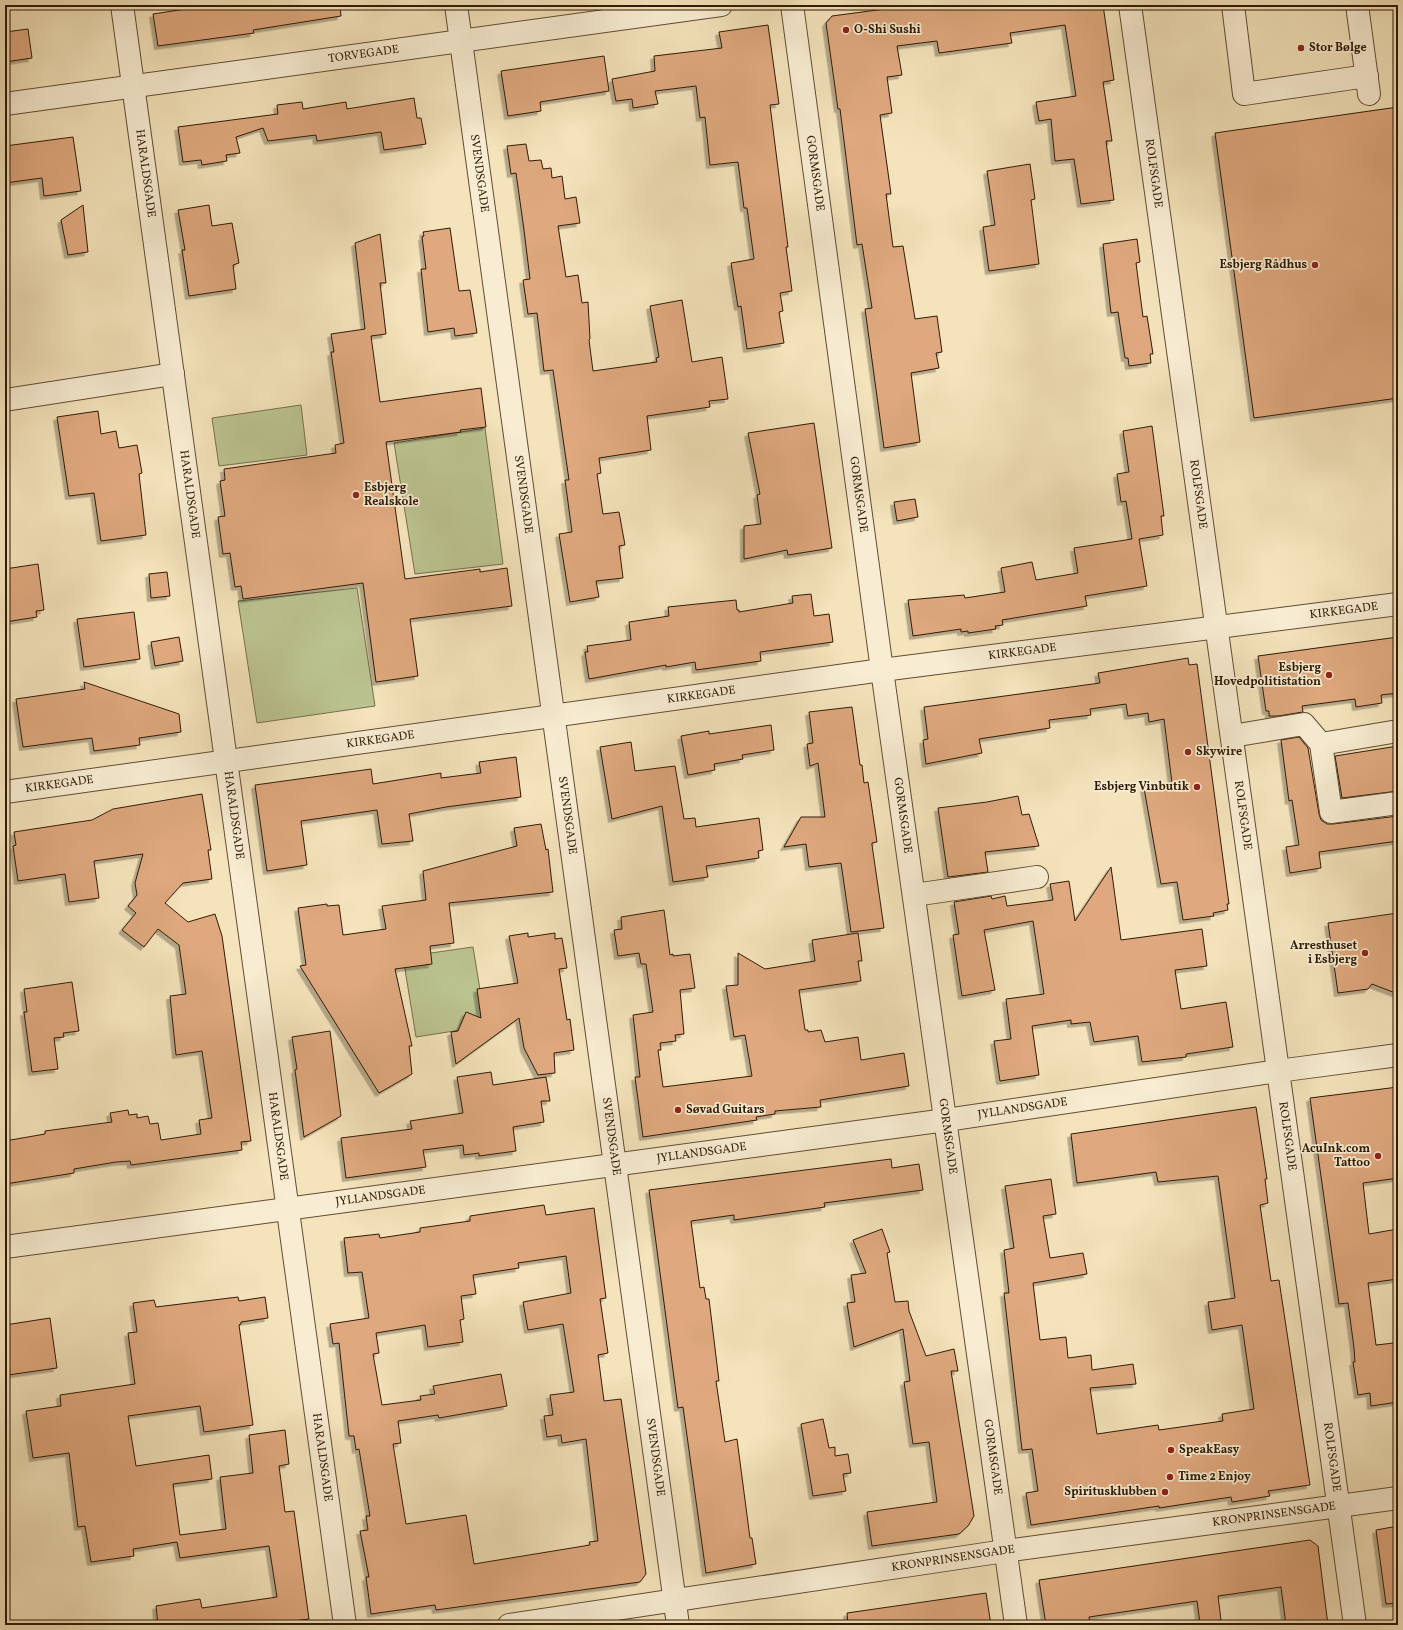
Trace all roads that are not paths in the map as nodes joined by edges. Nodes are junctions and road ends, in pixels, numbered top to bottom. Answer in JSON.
{"nodes":[{"id":1,"x":122,"y":5,"type":"edge"},
{"id":2,"x":456,"y":5,"type":"edge"},
{"id":3,"x":721,"y":5,"type":"edge"},
{"id":4,"x":792,"y":5,"type":"edge"},
{"id":5,"x":1130,"y":5,"type":"edge"},
{"id":6,"x":1233,"y":5,"type":"edge"},
{"id":7,"x":1357,"y":5,"type":"edge"},
{"id":8,"x":461,"y":41,"type":"junction"},
{"id":9,"x":133,"y":85,"type":"junction"},
{"id":10,"x":5,"y":104,"type":"edge"},
{"id":11,"x":173,"y":374,"type":"junction"},
{"id":12,"x":5,"y":400,"type":"edge"},
{"id":13,"x":1398,"y":604,"type":"edge"},
{"id":14,"x":1217,"y":628,"type":"junction"},
{"id":15,"x":882,"y":670,"type":"junction"},
{"id":16,"x":554,"y":716,"type":"junction"},
{"id":17,"x":1398,"y":732,"type":"edge"},
{"id":18,"x":1232,"y":736,"type":"junction"},
{"id":19,"x":1321,"y":744,"type":"junction"},
{"id":20,"x":226,"y":761,"type":"junction"},
{"id":21,"x":5,"y":792,"type":"edge"},
{"id":22,"x":1398,"y":803,"type":"edge"},
{"id":23,"x":1037,"y":877,"type":"dead end"},
{"id":24,"x":914,"y":895,"type":"junction"},
{"id":25,"x":1398,"y":1055,"type":"edge"},
{"id":26,"x":1278,"y":1071,"type":"junction"},
{"id":27,"x":946,"y":1120,"type":"junction"},
{"id":28,"x":616,"y":1164,"type":"junction"},
{"id":29,"x":287,"y":1208,"type":"junction"},
{"id":30,"x":5,"y":1247,"type":"edge"},
{"id":31,"x":1398,"y":1498,"type":"edge"},
{"id":32,"x":1338,"y":1507,"type":"junction"},
{"id":33,"x":1005,"y":1550,"type":"junction"},
{"id":34,"x":675,"y":1600,"type":"junction"},
{"id":35,"x":345,"y":1625,"type":"edge"},
{"id":36,"x":508,"y":1625,"type":"edge"},
{"id":37,"x":678,"y":1625,"type":"edge"},
{"id":38,"x":1016,"y":1625,"type":"edge"},
{"id":39,"x":1355,"y":1625,"type":"edge"}],
"edges":[{"from":1,"to":9,"type":"street","name":"HARALDSGADE"},
{"from":2,"to":8,"type":"street","name":"SVENDSGADE"},
{"from":3,"to":8,"type":"street","name":"TORVEGADE"},
{"from":4,"to":15,"type":"street","name":"GORMSGADE"},
{"from":5,"to":14,"type":"street","name":"ROLFSGADE"},
{"from":6,"to":7,"type":"street"},
{"from":8,"to":9,"type":"street","name":"TORVEGADE"},
{"from":8,"to":16,"type":"street","name":"SVENDSGADE"},
{"from":9,"to":10,"type":"street","name":"TORVEGADE"},
{"from":9,"to":11,"type":"street","name":"HARALDSGADE"},
{"from":11,"to":12,"type":"street"},
{"from":11,"to":20,"type":"street","name":"HARALDSGADE"},
{"from":13,"to":14,"type":"street","name":"KIRKEGADE"},
{"from":14,"to":15,"type":"street","name":"KIRKEGADE"},
{"from":14,"to":18,"type":"street","name":"ROLFSGADE"},
{"from":15,"to":16,"type":"street","name":"KIRKEGADE"},
{"from":15,"to":24,"type":"street","name":"GORMSGADE"},
{"from":16,"to":20,"type":"street","name":"KIRKEGADE"},
{"from":16,"to":28,"type":"street","name":"SVENDSGADE"},
{"from":17,"to":19,"type":"street"},
{"from":18,"to":19,"type":"street"},
{"from":18,"to":26,"type":"street","name":"ROLFSGADE"},
{"from":19,"to":22,"type":"street"},
{"from":20,"to":21,"type":"street","name":"KIRKEGADE"},
{"from":20,"to":29,"type":"street","name":"HARALDSGADE"},
{"from":23,"to":24,"type":"street"},
{"from":24,"to":27,"type":"street","name":"GORMSGADE"},
{"from":25,"to":26,"type":"street","name":"JYLLANDSGADE"},
{"from":26,"to":27,"type":"street","name":"JYLLANDSGADE"},
{"from":26,"to":32,"type":"street","name":"ROLFSGADE"},
{"from":27,"to":28,"type":"street","name":"JYLLANDSGADE"},
{"from":27,"to":33,"type":"street","name":"GORMSGADE"},
{"from":28,"to":29,"type":"street","name":"JYLLANDSGADE"},
{"from":28,"to":34,"type":"street","name":"SVENDSGADE"},
{"from":29,"to":30,"type":"street","name":"JYLLANDSGADE"},
{"from":29,"to":35,"type":"street","name":"HARALDSGADE"},
{"from":31,"to":32,"type":"street","name":"KRONPRINSENSGADE"},
{"from":32,"to":33,"type":"street","name":"KRONPRINSENSGADE"},
{"from":32,"to":39,"type":"street","name":"ROLFSGADE"},
{"from":33,"to":34,"type":"street","name":"KRONPRINSENSGADE"},
{"from":33,"to":38,"type":"street","name":"GORMSGADE"},
{"from":34,"to":36,"type":"street","name":"KRONPRINSENSGADE"},
{"from":34,"to":37,"type":"street","name":"SVENDSGADE"}]}
